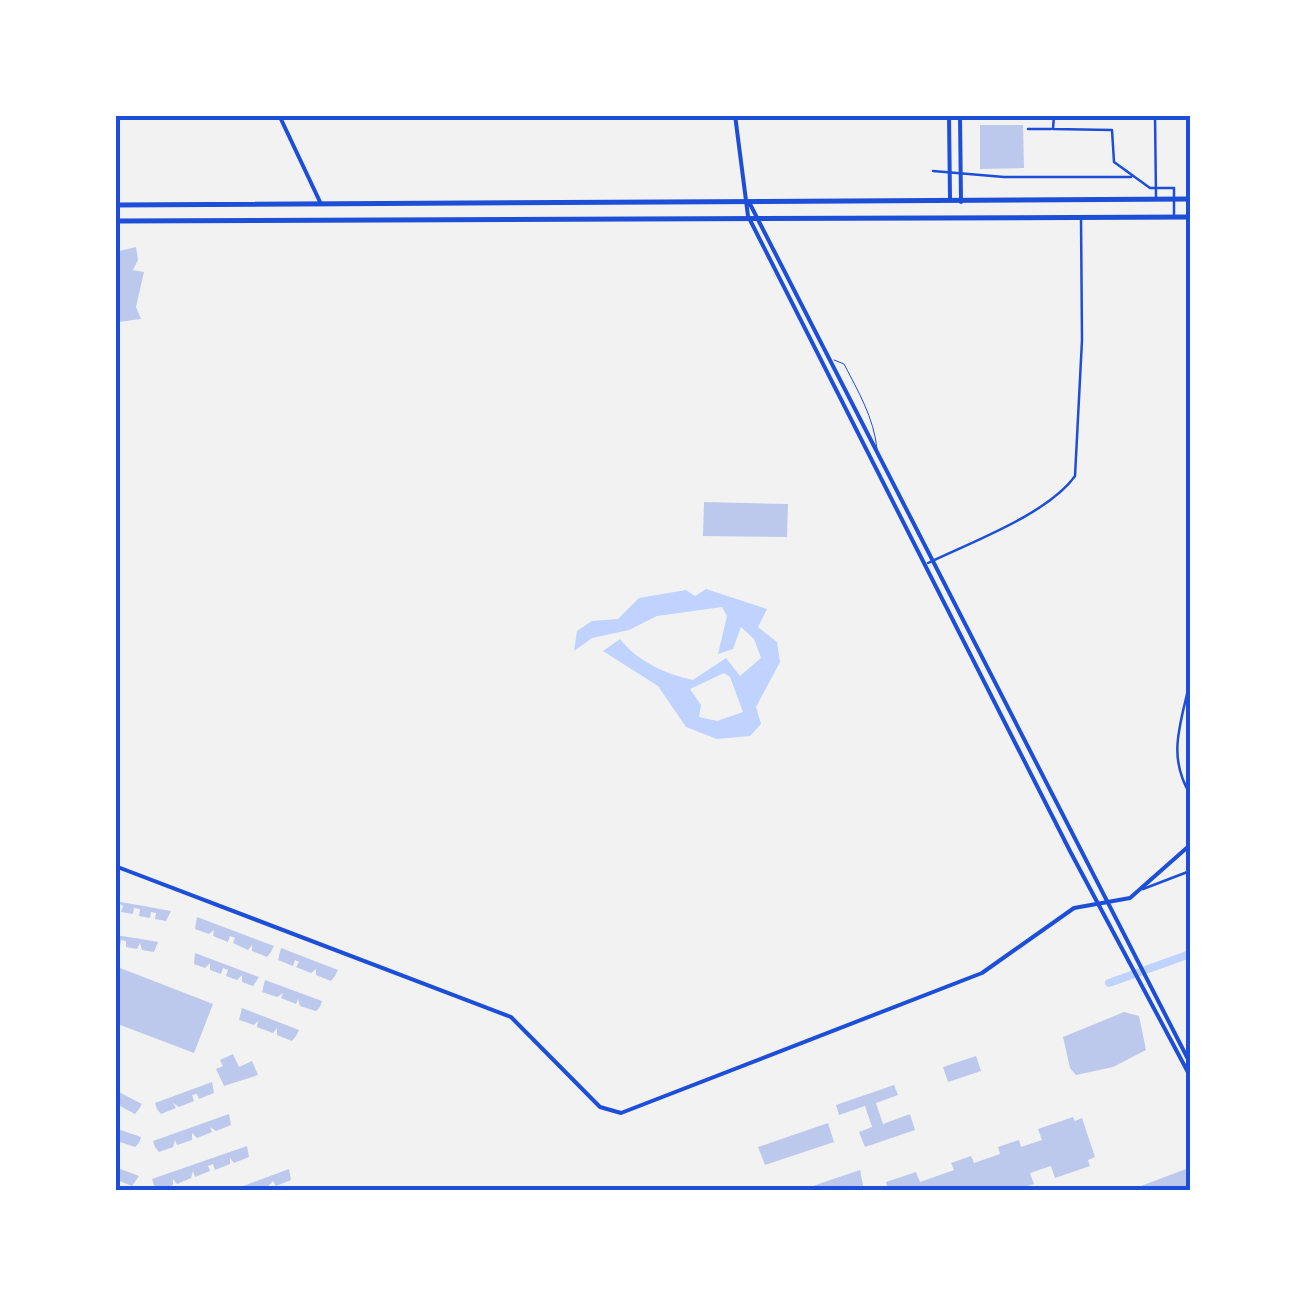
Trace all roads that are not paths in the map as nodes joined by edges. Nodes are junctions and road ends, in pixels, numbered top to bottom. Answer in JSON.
{"nodes":[{"id":1,"x":279,"y":115,"type":"edge"},
{"id":2,"x":735,"y":115,"type":"edge"},
{"id":3,"x":949,"y":115,"type":"edge"},
{"id":4,"x":960,"y":115,"type":"edge"},
{"id":5,"x":1054,"y":115,"type":"edge"},
{"id":6,"x":1155,"y":115,"type":"edge"},
{"id":7,"x":1028,"y":128,"type":"dead end"},
{"id":8,"x":1053,"y":129,"type":"junction"},
{"id":9,"x":933,"y":171,"type":"dead end"},
{"id":10,"x":950,"y":173,"type":"junction"},
{"id":11,"x":959,"y":173,"type":"junction"},
{"id":12,"x":1135,"y":177,"type":"junction"},
{"id":13,"x":1156,"y":188,"type":"junction"},
{"id":14,"x":1156,"y":198,"type":"junction"},
{"id":15,"x":1174,"y":198,"type":"junction"},
{"id":16,"x":1190,"y":198,"type":"edge"},
{"id":17,"x":748,"y":202,"type":"junction"},
{"id":18,"x":950,"y":202,"type":"junction"},
{"id":19,"x":960,"y":202,"type":"junction"},
{"id":20,"x":322,"y":204,"type":"junction"},
{"id":21,"x":115,"y":205,"type":"edge"},
{"id":22,"x":748,"y":216,"type":"junction"},
{"id":23,"x":758,"y":216,"type":"junction"},
{"id":24,"x":1081,"y":217,"type":"junction"},
{"id":25,"x":1174,"y":218,"type":"junction"},
{"id":26,"x":1190,"y":218,"type":"edge"},
{"id":27,"x":115,"y":222,"type":"edge"},
{"id":28,"x":828,"y":358,"type":"junction"},
{"id":29,"x":878,"y":457,"type":"junction"},
{"id":30,"x":929,"y":562,"type":"junction"},
{"id":31,"x":1190,"y":680,"type":"edge"},
{"id":32,"x":1190,"y":686,"type":"edge"},
{"id":33,"x":1190,"y":794,"type":"edge"},
{"id":34,"x":1190,"y":845,"type":"edge"},
{"id":35,"x":115,"y":866,"type":"edge"},
{"id":36,"x":1190,"y":870,"type":"edge"},
{"id":37,"x":1142,"y":889,"type":"junction"},
{"id":38,"x":1098,"y":902,"type":"junction"},
{"id":39,"x":1106,"y":902,"type":"junction"},
{"id":40,"x":1134,"y":961,"type":"junction"},
{"id":41,"x":1184,"y":1051,"type":"edge"},
{"id":42,"x":1190,"y":1063,"type":"edge"},
{"id":43,"x":1190,"y":1076,"type":"edge"}],
"edges":[{"from":1,"to":20,"type":"street"},
{"from":2,"to":17,"type":"street"},
{"from":3,"to":10,"type":"street"},
{"from":4,"to":11,"type":"street"},
{"from":5,"to":8,"type":"street"},
{"from":6,"to":13,"type":"street"},
{"from":7,"to":8,"type":"street"},
{"from":8,"to":12,"type":"street"},
{"from":9,"to":10,"type":"street"},
{"from":10,"to":11,"type":"street"},
{"from":10,"to":18,"type":"street"},
{"from":11,"to":12,"type":"street"},
{"from":11,"to":19,"type":"street"},
{"from":12,"to":13,"type":"street"},
{"from":13,"to":14,"type":"street"},
{"from":13,"to":15,"type":"street"},
{"from":14,"to":15,"type":"main road"},
{"from":14,"to":19,"type":"main road"},
{"from":15,"to":16,"type":"main road"},
{"from":15,"to":25,"type":"street"},
{"from":17,"to":18,"type":"main road"},
{"from":17,"to":20,"type":"main road"},
{"from":17,"to":22,"type":"street"},
{"from":17,"to":23,"type":"street"},
{"from":18,"to":19,"type":"main road"},
{"from":20,"to":21,"type":"main road"},
{"from":22,"to":23,"type":"main road"},
{"from":22,"to":27,"type":"main road"},
{"from":22,"to":30,"type":"street"},
{"from":23,"to":24,"type":"main road"},
{"from":23,"to":28,"type":"street"},
{"from":24,"to":25,"type":"main road"},
{"from":24,"to":30,"type":"street"},
{"from":25,"to":26,"type":"main road"},
{"from":28,"to":29,"type":"street"},
{"from":28,"to":29,"type":"lane"},
{"from":29,"to":30,"type":"street"},
{"from":30,"to":38,"type":"street"},
{"from":30,"to":39,"type":"street"},
{"from":31,"to":32,"type":"street"},
{"from":32,"to":33,"type":"street"},
{"from":34,"to":37,"type":"street"},
{"from":35,"to":38,"type":"street"},
{"from":36,"to":37,"type":"street"},
{"from":37,"to":39,"type":"street"},
{"from":38,"to":39,"type":"street"},
{"from":38,"to":40,"type":"street"},
{"from":39,"to":40,"type":"street"},
{"from":40,"to":41,"type":"street"},
{"from":41,"to":42,"type":"street"},
{"from":41,"to":43,"type":"street"}]}
